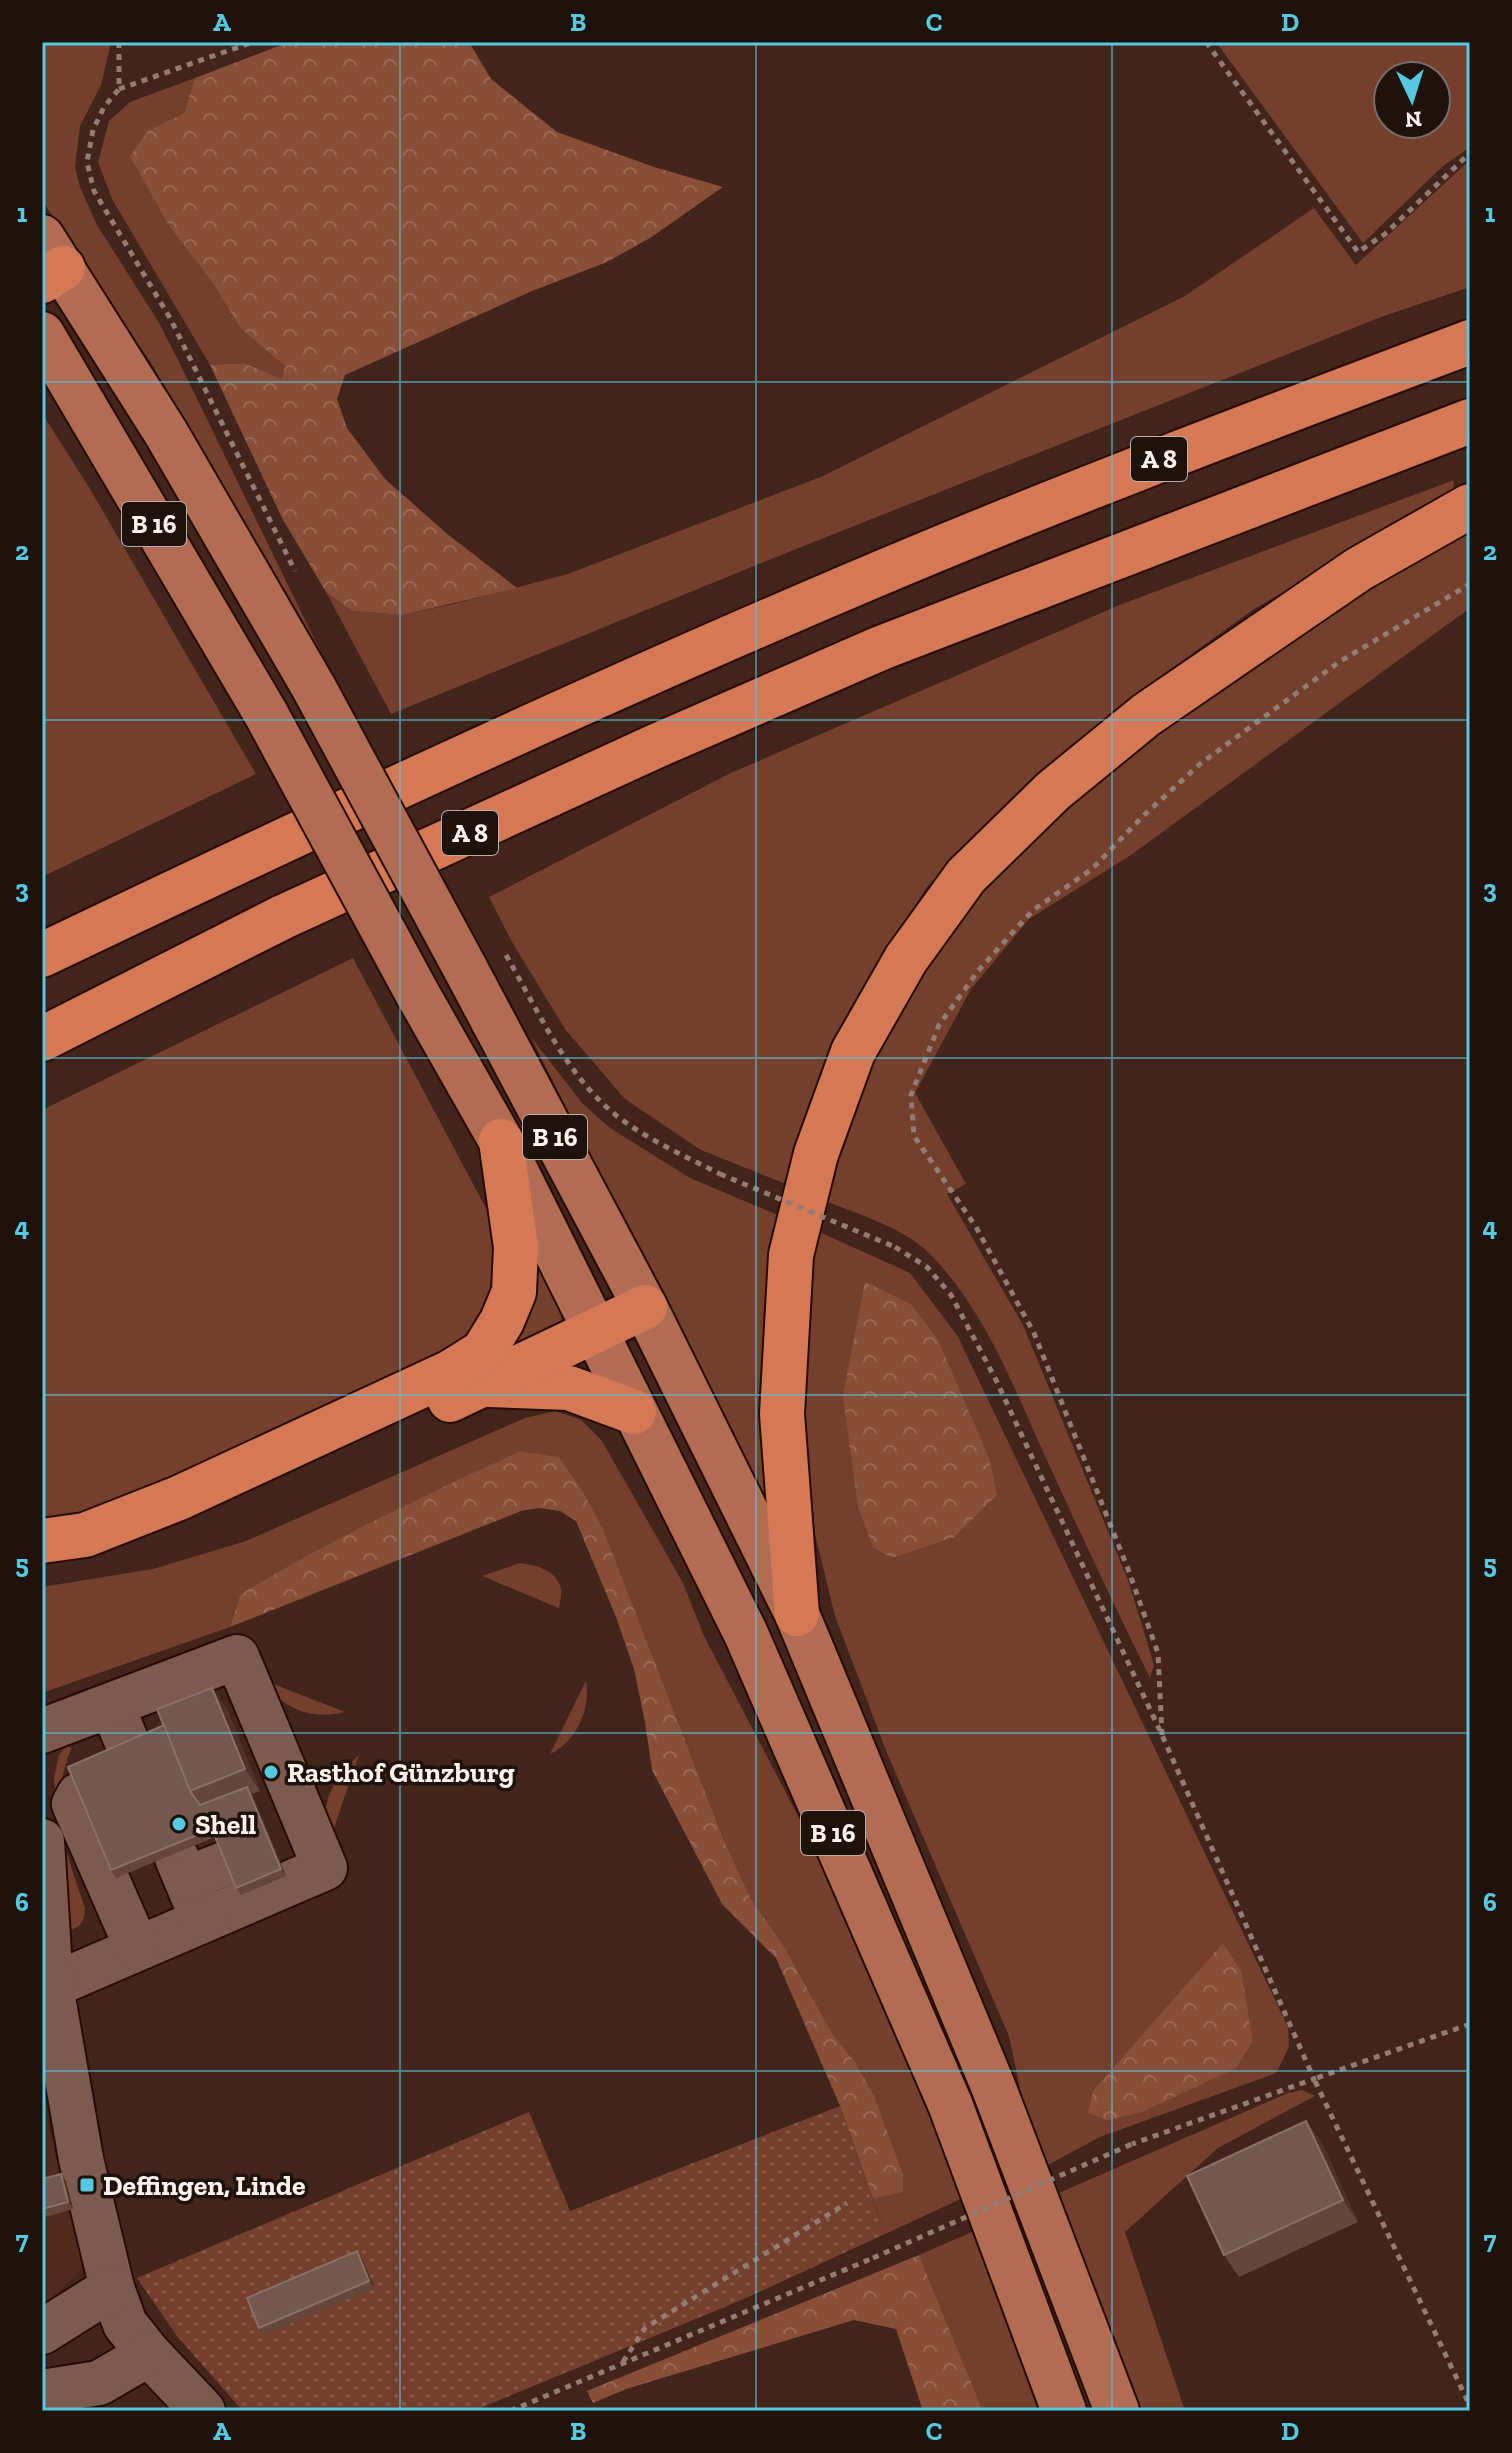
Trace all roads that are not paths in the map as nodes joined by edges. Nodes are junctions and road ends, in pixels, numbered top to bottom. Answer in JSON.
{"nodes":[{"id":1,"x":49,"y":262,"type":"edge"},
{"id":2,"x":42,"y":334,"type":"edge"},
{"id":3,"x":1470,"y":342,"type":"edge"},
{"id":4,"x":1470,"y":421,"type":"edge"},
{"id":5,"x":1470,"y":506,"type":"edge"},
{"id":6,"x":42,"y":955,"type":"edge"},
{"id":7,"x":42,"y":1039,"type":"edge"},
{"id":8,"x":501,"y":1141,"type":"junction"},
{"id":9,"x":645,"y":1307,"type":"junction"},
{"id":10,"x":593,"y":1331,"type":"junction"},
{"id":11,"x":483,"y":1385,"type":"junction"},
{"id":12,"x":634,"y":1412,"type":"junction"},
{"id":13,"x":42,"y":1541,"type":"edge"},
{"id":14,"x":42,"y":1566,"type":"edge"},
{"id":15,"x":797,"y":1614,"type":"junction"},
{"id":16,"x":42,"y":1731,"type":"edge"},
{"id":17,"x":79,"y":1795,"type":"edge"},
{"id":18,"x":42,"y":1841,"type":"edge"},
{"id":19,"x":196,"y":1867,"type":"dead end"},
{"id":20,"x":44,"y":1890,"type":"edge"},
{"id":21,"x":203,"y":1920,"type":"junction"},
{"id":22,"x":137,"y":1948,"type":"junction"},
{"id":23,"x":51,"y":1986,"type":"junction"},
{"id":24,"x":56,"y":2100,"type":"edge"},
{"id":25,"x":112,"y":2288,"type":"junction"},
{"id":26,"x":42,"y":2332,"type":"edge"},
{"id":27,"x":149,"y":2354,"type":"junction"},
{"id":28,"x":42,"y":2392,"type":"edge"},
{"id":29,"x":203,"y":2411,"type":"edge"},
{"id":30,"x":1064,"y":2411,"type":"edge"},
{"id":31,"x":1117,"y":2411,"type":"edge"}],
"edges":[{"from":1,"to":9,"type":"main road","number":"B 16","bridge":true},
{"from":2,"to":8,"type":"main road","number":"B 16","bridge":true},
{"from":3,"to":6,"type":"highway","number":"A 8"},
{"from":4,"to":7,"type":"highway","number":"A 8"},
{"from":5,"to":15,"type":"highway"},
{"from":8,"to":10,"type":"main road","number":"B 16"},
{"from":8,"to":13,"type":"highway"},
{"from":9,"to":10,"type":"highway"},
{"from":9,"to":15,"type":"main road","number":"B 16"},
{"from":10,"to":11,"type":"highway"},
{"from":10,"to":12,"type":"main road","number":"B 16"},
{"from":11,"to":12,"type":"highway"},
{"from":11,"to":14,"type":"highway"},
{"from":12,"to":30,"type":"main road","number":"B 16"},
{"from":15,"to":31,"type":"main road","number":"B 16"},
{"from":16,"to":21,"type":"street"},
{"from":17,"to":22,"type":"street"},
{"from":18,"to":20,"type":"street"},
{"from":19,"to":21,"type":"street"},
{"from":20,"to":23,"type":"street"},
{"from":21,"to":22,"type":"street"},
{"from":22,"to":23,"type":"street"},
{"from":23,"to":24,"type":"street"},
{"from":24,"to":25,"type":"street"},
{"from":25,"to":26,"type":"street"},
{"from":25,"to":27,"type":"street"},
{"from":27,"to":28,"type":"street"},
{"from":27,"to":29,"type":"street"}]}
